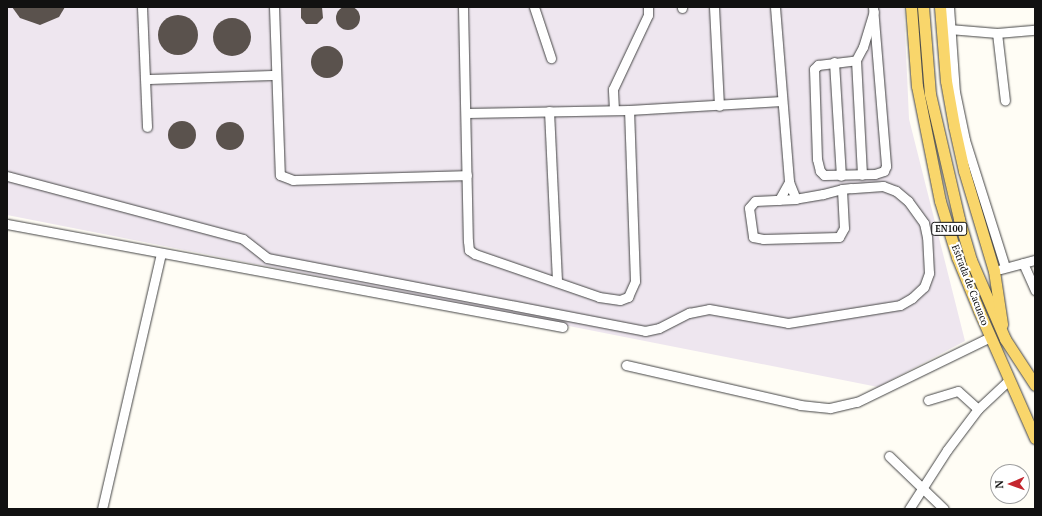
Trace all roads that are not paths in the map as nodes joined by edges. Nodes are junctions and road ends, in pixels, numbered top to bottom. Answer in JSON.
{"nodes":[{"id":1,"x":142,"y":7,"type":"edge"},
{"id":2,"x":274,"y":7,"type":"edge"},
{"id":3,"x":463,"y":7,"type":"edge"},
{"id":4,"x":534,"y":7,"type":"edge"},
{"id":5,"x":648,"y":7,"type":"edge"},
{"id":6,"x":714,"y":7,"type":"edge"},
{"id":7,"x":775,"y":7,"type":"edge"},
{"id":8,"x":911,"y":7,"type":"edge"},
{"id":9,"x":923,"y":7,"type":"edge"},
{"id":10,"x":940,"y":7,"type":"edge"},
{"id":11,"x":949,"y":7,"type":"edge"},
{"id":12,"x":874,"y":10,"type":"edge"},
{"id":13,"x":949,"y":28,"type":"junction"},
{"id":14,"x":1035,"y":30,"type":"edge"},
{"id":15,"x":997,"y":33,"type":"junction"},
{"id":16,"x":551,"y":58,"type":"dead end"},
{"id":17,"x":856,"y":60,"type":"junction"},
{"id":18,"x":834,"y":62,"type":"junction"},
{"id":19,"x":275,"y":75,"type":"junction"},
{"id":20,"x":146,"y":79,"type":"junction"},
{"id":21,"x":782,"y":101,"type":"junction"},
{"id":22,"x":1005,"y":101,"type":"dead end"},
{"id":23,"x":719,"y":106,"type":"junction"},
{"id":24,"x":614,"y":110,"type":"junction"},
{"id":25,"x":629,"y":110,"type":"junction"},
{"id":26,"x":549,"y":111,"type":"junction"},
{"id":27,"x":466,"y":113,"type":"junction"},
{"id":28,"x":147,"y":127,"type":"dead end"},
{"id":29,"x":7,"y":176,"type":"edge"},
{"id":30,"x":467,"y":176,"type":"junction"},
{"id":31,"x":841,"y":176,"type":"junction"},
{"id":32,"x":862,"y":176,"type":"junction"},
{"id":33,"x":788,"y":182,"type":"junction"},
{"id":34,"x":842,"y":189,"type":"junction"},
{"id":35,"x":796,"y":199,"type":"junction"},
{"id":36,"x":779,"y":200,"type":"junction"},
{"id":37,"x":7,"y":224,"type":"edge"},
{"id":38,"x":160,"y":254,"type":"junction"},
{"id":39,"x":1035,"y":260,"type":"edge"},
{"id":40,"x":1023,"y":263,"type":"junction"},
{"id":41,"x":1005,"y":267,"type":"junction"},
{"id":42,"x":994,"y":271,"type":"junction"},
{"id":43,"x":557,"y":282,"type":"junction"},
{"id":44,"x":1035,"y":290,"type":"edge"},
{"id":45,"x":563,"y":327,"type":"dead end"},
{"id":46,"x":990,"y":337,"type":"junction"},
{"id":47,"x":1005,"y":339,"type":"junction"},
{"id":48,"x":626,"y":365,"type":"dead end"},
{"id":49,"x":1010,"y":380,"type":"junction"},
{"id":50,"x":1035,"y":385,"type":"edge"},
{"id":51,"x":928,"y":400,"type":"dead end"},
{"id":52,"x":978,"y":409,"type":"junction"},
{"id":53,"x":1035,"y":438,"type":"edge"},
{"id":54,"x":889,"y":456,"type":"dead end"},
{"id":55,"x":922,"y":488,"type":"junction"},
{"id":56,"x":102,"y":509,"type":"edge"},
{"id":57,"x":909,"y":509,"type":"edge"},
{"id":58,"x":944,"y":509,"type":"edge"}],
"edges":[{"from":1,"to":20,"type":"street"},
{"from":2,"to":19,"type":"street"},
{"from":3,"to":27,"type":"street"},
{"from":4,"to":16,"type":"street"},
{"from":5,"to":24,"type":"street"},
{"from":6,"to":23,"type":"street"},
{"from":7,"to":21,"type":"street"},
{"from":8,"to":46,"type":"main road","name":"Estrada de Cacuaco","number":"EN100"},
{"from":9,"to":47,"type":"main road","name":"Estrada de Cacuaco","number":"EN100"},
{"from":10,"to":42,"type":"main road"},
{"from":11,"to":13,"type":"street"},
{"from":12,"to":17,"type":"street"},
{"from":12,"to":32,"type":"street"},
{"from":13,"to":15,"type":"street"},
{"from":13,"to":41,"type":"street"},
{"from":14,"to":15,"type":"street"},
{"from":15,"to":22,"type":"street"},
{"from":17,"to":18,"type":"street"},
{"from":17,"to":32,"type":"street"},
{"from":18,"to":31,"type":"street"},
{"from":18,"to":31,"type":"street"},
{"from":19,"to":20,"type":"street"},
{"from":19,"to":30,"type":"street"},
{"from":20,"to":28,"type":"street"},
{"from":21,"to":23,"type":"street"},
{"from":21,"to":33,"type":"street"},
{"from":23,"to":25,"type":"street"},
{"from":24,"to":25,"type":"street"},
{"from":24,"to":26,"type":"street"},
{"from":25,"to":43,"type":"street"},
{"from":26,"to":27,"type":"street"},
{"from":26,"to":43,"type":"street"},
{"from":27,"to":30,"type":"street"},
{"from":29,"to":34,"type":"street"},
{"from":30,"to":43,"type":"street"},
{"from":31,"to":32,"type":"street"},
{"from":33,"to":35,"type":"street"},
{"from":33,"to":36,"type":"street"},
{"from":34,"to":35,"type":"street"},
{"from":34,"to":36,"type":"street"},
{"from":35,"to":36,"type":"street"},
{"from":37,"to":38,"type":"street"},
{"from":38,"to":45,"type":"street"},
{"from":38,"to":56,"type":"street"},
{"from":39,"to":40,"type":"street"},
{"from":40,"to":41,"type":"street"},
{"from":40,"to":44,"type":"street"},
{"from":41,"to":42,"type":"street"},
{"from":42,"to":47,"type":"main road"},
{"from":46,"to":48,"type":"street"},
{"from":46,"to":49,"type":"main road","name":"Estrada de Cacuaco","number":"EN100"},
{"from":47,"to":50,"type":"main road","name":"Estrada de Cacuaco","number":"EN100"},
{"from":49,"to":52,"type":"street"},
{"from":49,"to":53,"type":"main road","name":"Estrada de Cacuaco","number":"EN100"},
{"from":51,"to":52,"type":"street"},
{"from":52,"to":55,"type":"street"},
{"from":54,"to":55,"type":"street"},
{"from":55,"to":57,"type":"street"},
{"from":55,"to":58,"type":"street"}]}
